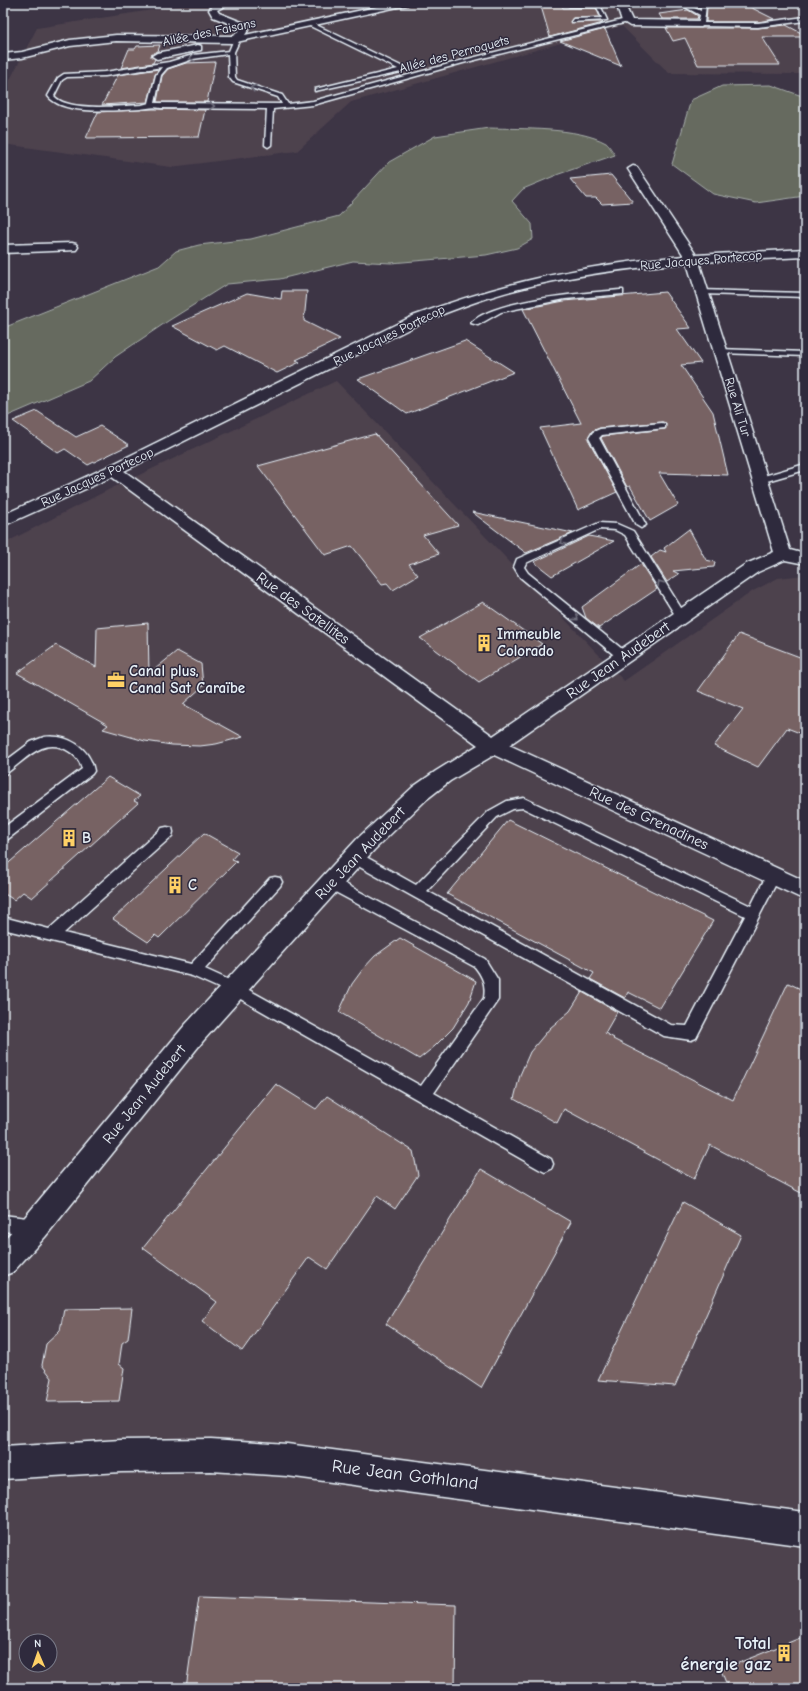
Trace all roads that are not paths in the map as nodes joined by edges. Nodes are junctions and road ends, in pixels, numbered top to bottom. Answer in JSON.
{"nodes":[{"id":1,"x":227,"y":3,"type":"edge"},
{"id":2,"x":407,"y":3,"type":"edge"},
{"id":3,"x":620,"y":3,"type":"edge"},
{"id":4,"x":680,"y":3,"type":"edge"},
{"id":5,"x":699,"y":3,"type":"edge"},
{"id":6,"x":598,"y":4,"type":"edge"},
{"id":7,"x":571,"y":6,"type":"dead end"},
{"id":8,"x":702,"y":14,"type":"junction"},
{"id":9,"x":805,"y":19,"type":"edge"},
{"id":10,"x":573,"y":21,"type":"dead end"},
{"id":11,"x":626,"y":21,"type":"junction"},
{"id":12,"x":310,"y":24,"type":"junction"},
{"id":13,"x":701,"y":24,"type":"junction"},
{"id":14,"x":237,"y":39,"type":"junction"},
{"id":15,"x":231,"y":52,"type":"junction"},
{"id":16,"x":157,"y":56,"type":"dead end"},
{"id":17,"x":3,"y":57,"type":"edge"},
{"id":18,"x":169,"y":64,"type":"junction"},
{"id":19,"x":317,"y":90,"type":"dead end"},
{"id":20,"x":152,"y":104,"type":"junction"},
{"id":21,"x":286,"y":105,"type":"junction"},
{"id":22,"x":270,"y":107,"type":"junction"},
{"id":23,"x":268,"y":145,"type":"dead end"},
{"id":24,"x":633,"y":169,"type":"dead end"},
{"id":25,"x":72,"y":247,"type":"dead end"},
{"id":26,"x":3,"y":249,"type":"edge"},
{"id":27,"x":805,"y":253,"type":"edge"},
{"id":28,"x":692,"y":259,"type":"junction"},
{"id":29,"x":620,"y":292,"type":"dead end"},
{"id":30,"x":702,"y":292,"type":"junction"},
{"id":31,"x":805,"y":296,"type":"edge"},
{"id":32,"x":475,"y":323,"type":"dead end"},
{"id":33,"x":721,"y":351,"type":"junction"},
{"id":34,"x":805,"y":354,"type":"edge"},
{"id":35,"x":662,"y":426,"type":"dead end"},
{"id":36,"x":805,"y":467,"type":"edge"},
{"id":37,"x":113,"y":470,"type":"junction"},
{"id":38,"x":760,"y":480,"type":"junction"},
{"id":39,"x":3,"y":521,"type":"edge"},
{"id":40,"x":641,"y":525,"type":"dead end"},
{"id":41,"x":783,"y":554,"type":"junction"},
{"id":42,"x":805,"y":559,"type":"edge"},
{"id":43,"x":681,"y":616,"type":"junction"},
{"id":44,"x":623,"y":656,"type":"junction"},
{"id":45,"x":493,"y":746,"type":"junction"},
{"id":46,"x":3,"y":770,"type":"edge"},
{"id":47,"x":167,"y":832,"type":"dead end"},
{"id":48,"x":3,"y":835,"type":"edge"},
{"id":49,"x":354,"y":857,"type":"junction"},
{"id":50,"x":773,"y":876,"type":"junction"},
{"id":51,"x":275,"y":882,"type":"dead end"},
{"id":52,"x":331,"y":883,"type":"junction"},
{"id":53,"x":805,"y":891,"type":"edge"},
{"id":54,"x":418,"y":892,"type":"junction"},
{"id":55,"x":753,"y":913,"type":"junction"},
{"id":56,"x":3,"y":923,"type":"edge"},
{"id":57,"x":53,"y":934,"type":"junction"},
{"id":58,"x":194,"y":971,"type":"junction"},
{"id":59,"x":235,"y":988,"type":"junction"},
{"id":60,"x":424,"y":1095,"type":"junction"},
{"id":61,"x":545,"y":1164,"type":"dead end"},
{"id":62,"x":3,"y":1223,"type":"edge"},
{"id":63,"x":35,"y":1227,"type":"junction"},
{"id":64,"x":3,"y":1262,"type":"edge"},
{"id":65,"x":3,"y":1463,"type":"edge"},
{"id":66,"x":805,"y":1529,"type":"edge"}],
"edges":[{"from":1,"to":14,"type":"street"},
{"from":2,"to":12,"type":"street","name":"Allée des Faisans"},
{"from":3,"to":11,"type":"street"},
{"from":4,"to":8,"type":"lane"},
{"from":5,"to":8,"type":"lane"},
{"from":6,"to":7,"type":"lane"},
{"from":6,"to":10,"type":"lane"},
{"from":8,"to":13,"type":"lane"},
{"from":9,"to":13,"type":"lane"},
{"from":11,"to":13,"type":"street"},
{"from":11,"to":21,"type":"lane","name":"Allée des Perroquets"},
{"from":12,"to":14,"type":"street","name":"Allée des Faisans"},
{"from":12,"to":19,"type":"lane"},
{"from":14,"to":15,"type":"lane"},
{"from":14,"to":16,"type":"street","name":"Allée des Faisans"},
{"from":14,"to":17,"type":"street"},
{"from":15,"to":18,"type":"lane","one_way":true},
{"from":21,"to":15,"type":"lane","one_way":true},
{"from":18,"to":20,"type":"lane"},
{"from":18,"to":20,"type":"lane","name":"Allée des Perroquets"},
{"from":20,"to":22,"type":"lane","name":"Allée des Perroquets","one_way":true},
{"from":21,"to":22,"type":"lane","name":"Allée des Perroquets"},
{"from":22,"to":23,"type":"lane"},
{"from":24,"to":28,"type":"street","name":"Rue Ali Tur"},
{"from":25,"to":26,"type":"street"},
{"from":27,"to":28,"type":"street","name":"Rue Jacques Portecop"},
{"from":28,"to":30,"type":"street","name":"Rue Ali Tur"},
{"from":28,"to":37,"type":"street","name":"Rue Jacques Portecop"},
{"from":29,"to":32,"type":"lane"},
{"from":30,"to":31,"type":"lane"},
{"from":30,"to":33,"type":"street","name":"Rue Ali Tur"},
{"from":33,"to":34,"type":"lane"},
{"from":33,"to":38,"type":"street","name":"Rue Ali Tur"},
{"from":35,"to":40,"type":"lane"},
{"from":36,"to":38,"type":"lane"},
{"from":37,"to":39,"type":"street","name":"Rue Jacques Portecop"},
{"from":37,"to":45,"type":"street","name":"Rue des Satellites"},
{"from":38,"to":41,"type":"street","name":"Rue Ali Tur"},
{"from":41,"to":42,"type":"street"},
{"from":41,"to":43,"type":"street","name":"Rue Jean Audebert"},
{"from":43,"to":44,"type":"street","name":"Rue Jean Audebert"},
{"from":43,"to":44,"type":"lane","one_way":true},
{"from":44,"to":45,"type":"street","name":"Rue Jean Audebert"},
{"from":45,"to":49,"type":"street","name":"Rue Jean Audebert"},
{"from":45,"to":50,"type":"street","name":"Rue des Grenadines"},
{"from":46,"to":48,"type":"lane"},
{"from":47,"to":57,"type":"lane"},
{"from":49,"to":52,"type":"street","name":"Rue Jean Audebert"},
{"from":49,"to":54,"type":"lane"},
{"from":50,"to":53,"type":"street","name":"Rue des Grenadines"},
{"from":50,"to":55,"type":"lane"},
{"from":51,"to":58,"type":"lane"},
{"from":52,"to":59,"type":"street","name":"Rue Jean Audebert"},
{"from":52,"to":60,"type":"lane"},
{"from":54,"to":55,"type":"lane"},
{"from":54,"to":55,"type":"lane"},
{"from":56,"to":57,"type":"lane"},
{"from":57,"to":58,"type":"lane"},
{"from":58,"to":59,"type":"lane"},
{"from":59,"to":60,"type":"lane"},
{"from":59,"to":63,"type":"street","name":"Rue Jean Audebert"},
{"from":60,"to":61,"type":"lane"},
{"from":62,"to":63,"type":"lane"},
{"from":63,"to":64,"type":"street","name":"Rue Jean Audebert"},
{"from":65,"to":66,"type":"street","name":"Rue Jean Gothland"}]}
